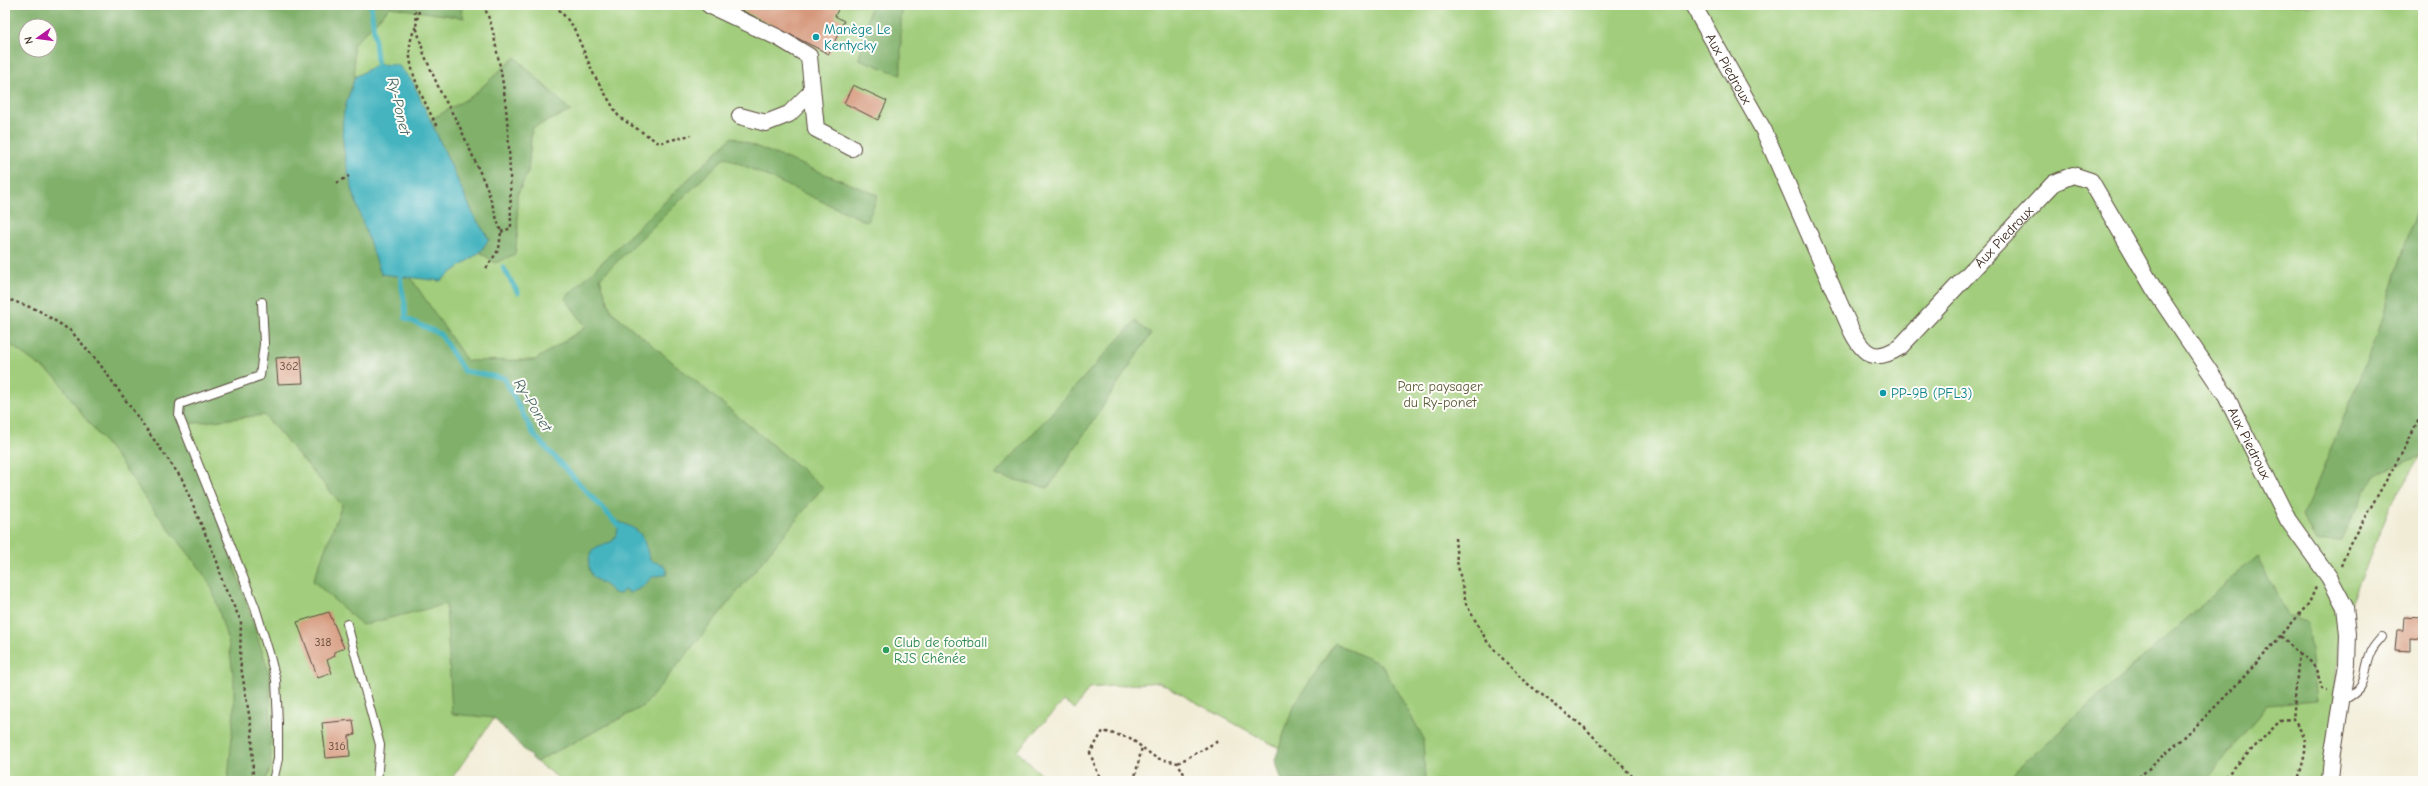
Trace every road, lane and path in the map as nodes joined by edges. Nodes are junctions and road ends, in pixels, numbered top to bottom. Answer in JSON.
{"nodes":[{"id":1,"x":414,"y":5,"type":"edge"},
{"id":2,"x":420,"y":5,"type":"edge"},
{"id":3,"x":483,"y":5,"type":"edge"},
{"id":4,"x":556,"y":5,"type":"edge"},
{"id":5,"x":709,"y":5,"type":"edge"},
{"id":6,"x":1693,"y":5,"type":"edge"},
{"id":7,"x":416,"y":26,"type":"junction"},
{"id":8,"x":811,"y":92,"type":"junction"},
{"id":9,"x":740,"y":116,"type":"dead end"},
{"id":10,"x":433,"y":127,"type":"dead end"},
{"id":11,"x":691,"y":135,"type":"dead end"},
{"id":12,"x":852,"y":148,"type":"dead end"},
{"id":13,"x":349,"y":176,"type":"dead end"},
{"id":14,"x":338,"y":183,"type":"dead end"},
{"id":15,"x":501,"y":232,"type":"junction"},
{"id":16,"x":485,"y":270,"type":"dead end"},
{"id":17,"x":5,"y":298,"type":"edge"},
{"id":18,"x":262,"y":302,"type":"dead end"},
{"id":19,"x":2423,"y":411,"type":"edge"},
{"id":20,"x":1455,"y":538,"type":"dead end"},
{"id":21,"x":2349,"y":545,"type":"dead end"},
{"id":22,"x":2309,"y":602,"type":"dead end"},
{"id":23,"x":347,"y":624,"type":"dead end"},
{"id":24,"x":2281,"y":636,"type":"junction"},
{"id":25,"x":2382,"y":637,"type":"dead end"},
{"id":26,"x":2299,"y":654,"type":"junction"},
{"id":27,"x":2344,"y":685,"type":"junction"},
{"id":28,"x":2341,"y":701,"type":"junction"},
{"id":29,"x":2293,"y":720,"type":"junction"},
{"id":30,"x":1220,"y":740,"type":"dead end"},
{"id":31,"x":1142,"y":747,"type":"junction"},
{"id":32,"x":1178,"y":763,"type":"junction"},
{"id":33,"x":253,"y":781,"type":"edge"},
{"id":34,"x":273,"y":781,"type":"edge"},
{"id":35,"x":377,"y":781,"type":"edge"},
{"id":36,"x":1104,"y":781,"type":"edge"},
{"id":37,"x":1134,"y":781,"type":"edge"},
{"id":38,"x":1188,"y":781,"type":"edge"},
{"id":39,"x":1637,"y":781,"type":"edge"},
{"id":40,"x":2134,"y":781,"type":"edge"},
{"id":41,"x":2221,"y":781,"type":"edge"},
{"id":42,"x":2298,"y":781,"type":"edge"},
{"id":43,"x":2330,"y":781,"type":"edge"}],
"edges":[{"from":1,"to":7,"type":"path"},
{"from":2,"to":7,"type":"path"},
{"from":3,"to":15,"type":"path"},
{"from":4,"to":11,"type":"path"},
{"from":5,"to":8,"type":"street"},
{"from":6,"to":27,"type":"street","name":"Aux Piedroux"},
{"from":7,"to":10,"type":"path"},
{"from":7,"to":15,"type":"path"},
{"from":8,"to":9,"type":"street"},
{"from":8,"to":12,"type":"street"},
{"from":13,"to":14,"type":"path"},
{"from":15,"to":16,"type":"path"},
{"from":17,"to":33,"type":"path"},
{"from":18,"to":34,"type":"lane"},
{"from":19,"to":21,"type":"path"},
{"from":20,"to":39,"type":"path"},
{"from":22,"to":24,"type":"path"},
{"from":23,"to":35,"type":"lane"},
{"from":24,"to":26,"type":"path"},
{"from":24,"to":40,"type":"path"},
{"from":25,"to":28,"type":"lane"},
{"from":26,"to":27,"type":"path"},
{"from":26,"to":29,"type":"path"},
{"from":27,"to":28,"type":"street"},
{"from":28,"to":43,"type":"street"},
{"from":29,"to":41,"type":"path"},
{"from":29,"to":42,"type":"path"},
{"from":30,"to":32,"type":"path"},
{"from":31,"to":32,"type":"path"},
{"from":31,"to":36,"type":"path"},
{"from":31,"to":37,"type":"path"},
{"from":32,"to":38,"type":"path"}]}
